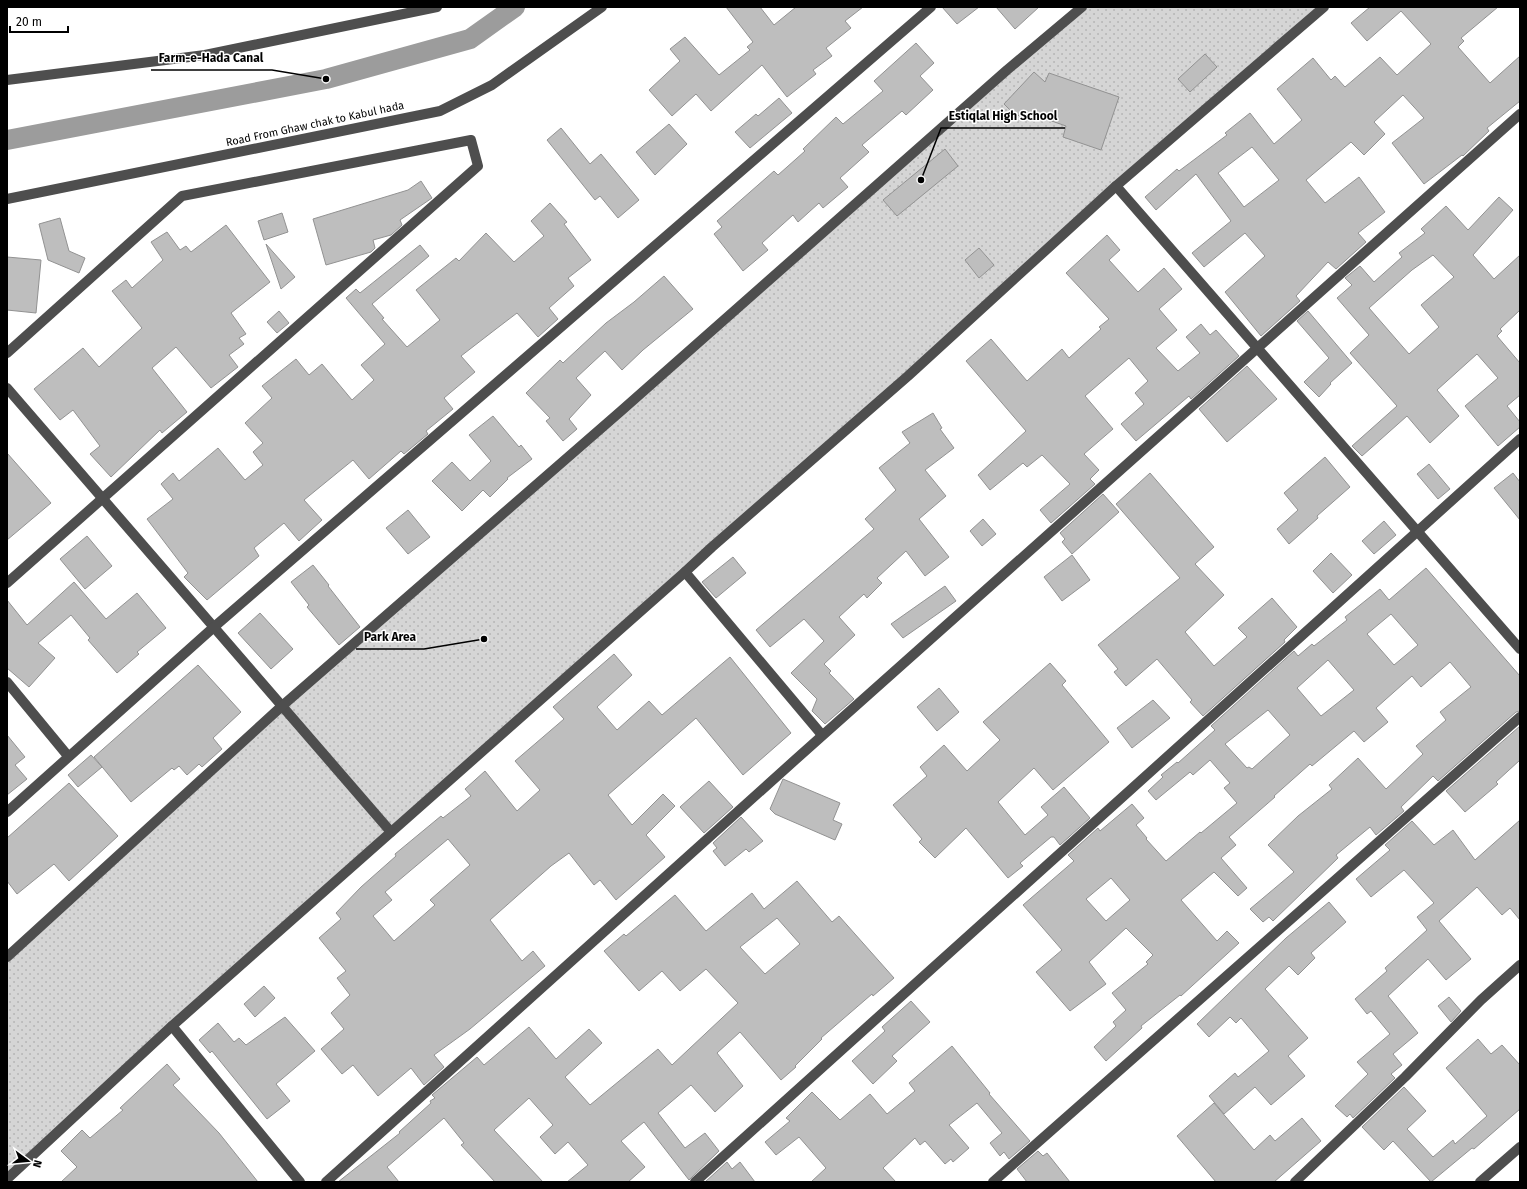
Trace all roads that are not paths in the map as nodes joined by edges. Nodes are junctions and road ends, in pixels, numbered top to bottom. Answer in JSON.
{"nodes":[{"id":1,"x":437,"y":7,"type":"edge"},
{"id":2,"x":602,"y":7,"type":"edge"},
{"id":3,"x":931,"y":7,"type":"edge"},
{"id":4,"x":1082,"y":7,"type":"edge"},
{"id":5,"x":1324,"y":7,"type":"edge"},
{"id":6,"x":7,"y":80,"type":"edge"},
{"id":7,"x":1520,"y":114,"type":"edge"},
{"id":8,"x":1116,"y":186,"type":"junction"},
{"id":9,"x":7,"y":199,"type":"edge"},
{"id":10,"x":1257,"y":348,"type":"junction"},
{"id":11,"x":7,"y":353,"type":"edge"},
{"id":12,"x":7,"y":388,"type":"edge"},
{"id":13,"x":1520,"y":438,"type":"edge"},
{"id":14,"x":102,"y":498,"type":"junction"},
{"id":15,"x":1417,"y":530,"type":"junction"},
{"id":16,"x":685,"y":572,"type":"junction"},
{"id":17,"x":7,"y":583,"type":"edge"},
{"id":18,"x":214,"y":627,"type":"junction"},
{"id":19,"x":1520,"y":649,"type":"edge"},
{"id":20,"x":7,"y":682,"type":"edge"},
{"id":21,"x":282,"y":706,"type":"junction"},
{"id":22,"x":1520,"y":717,"type":"edge"},
{"id":23,"x":822,"y":735,"type":"junction"},
{"id":24,"x":68,"y":756,"type":"junction"},
{"id":25,"x":7,"y":812,"type":"edge"},
{"id":26,"x":391,"y":832,"type":"junction"},
{"id":27,"x":7,"y":957,"type":"edge"},
{"id":28,"x":1520,"y":965,"type":"edge"},
{"id":29,"x":172,"y":1026,"type":"junction"},
{"id":30,"x":1520,"y":1147,"type":"edge"},
{"id":31,"x":7,"y":1179,"type":"edge"},
{"id":32,"x":300,"y":1182,"type":"edge"},
{"id":33,"x":326,"y":1182,"type":"edge"},
{"id":34,"x":694,"y":1182,"type":"edge"},
{"id":35,"x":992,"y":1182,"type":"edge"},
{"id":36,"x":1295,"y":1182,"type":"edge"},
{"id":37,"x":1480,"y":1182,"type":"edge"}],
"edges":[{"from":1,"to":6,"type":"street"},
{"from":2,"to":9,"type":"street","name":"Road From Ghaw chak to Kabul hada"},
{"from":3,"to":18,"type":"street"},
{"from":4,"to":21,"type":"street"},
{"from":5,"to":8,"type":"street"},
{"from":7,"to":10,"type":"street"},
{"from":8,"to":10,"type":"street"},
{"from":8,"to":16,"type":"street"},
{"from":10,"to":15,"type":"street"},
{"from":10,"to":23,"type":"street"},
{"from":11,"to":14,"type":"street"},
{"from":12,"to":14,"type":"street"},
{"from":13,"to":15,"type":"street"},
{"from":14,"to":17,"type":"street"},
{"from":14,"to":18,"type":"street"},
{"from":15,"to":19,"type":"street"},
{"from":15,"to":34,"type":"street"},
{"from":16,"to":23,"type":"street"},
{"from":16,"to":26,"type":"street"},
{"from":18,"to":21,"type":"street"},
{"from":18,"to":24,"type":"street"},
{"from":20,"to":24,"type":"street"},
{"from":21,"to":26,"type":"street"},
{"from":21,"to":27,"type":"street"},
{"from":22,"to":35,"type":"street"},
{"from":23,"to":33,"type":"street"},
{"from":24,"to":25,"type":"street"},
{"from":26,"to":29,"type":"street"},
{"from":28,"to":36,"type":"street"},
{"from":29,"to":31,"type":"street"},
{"from":29,"to":32,"type":"street"},
{"from":30,"to":37,"type":"street"}]}
